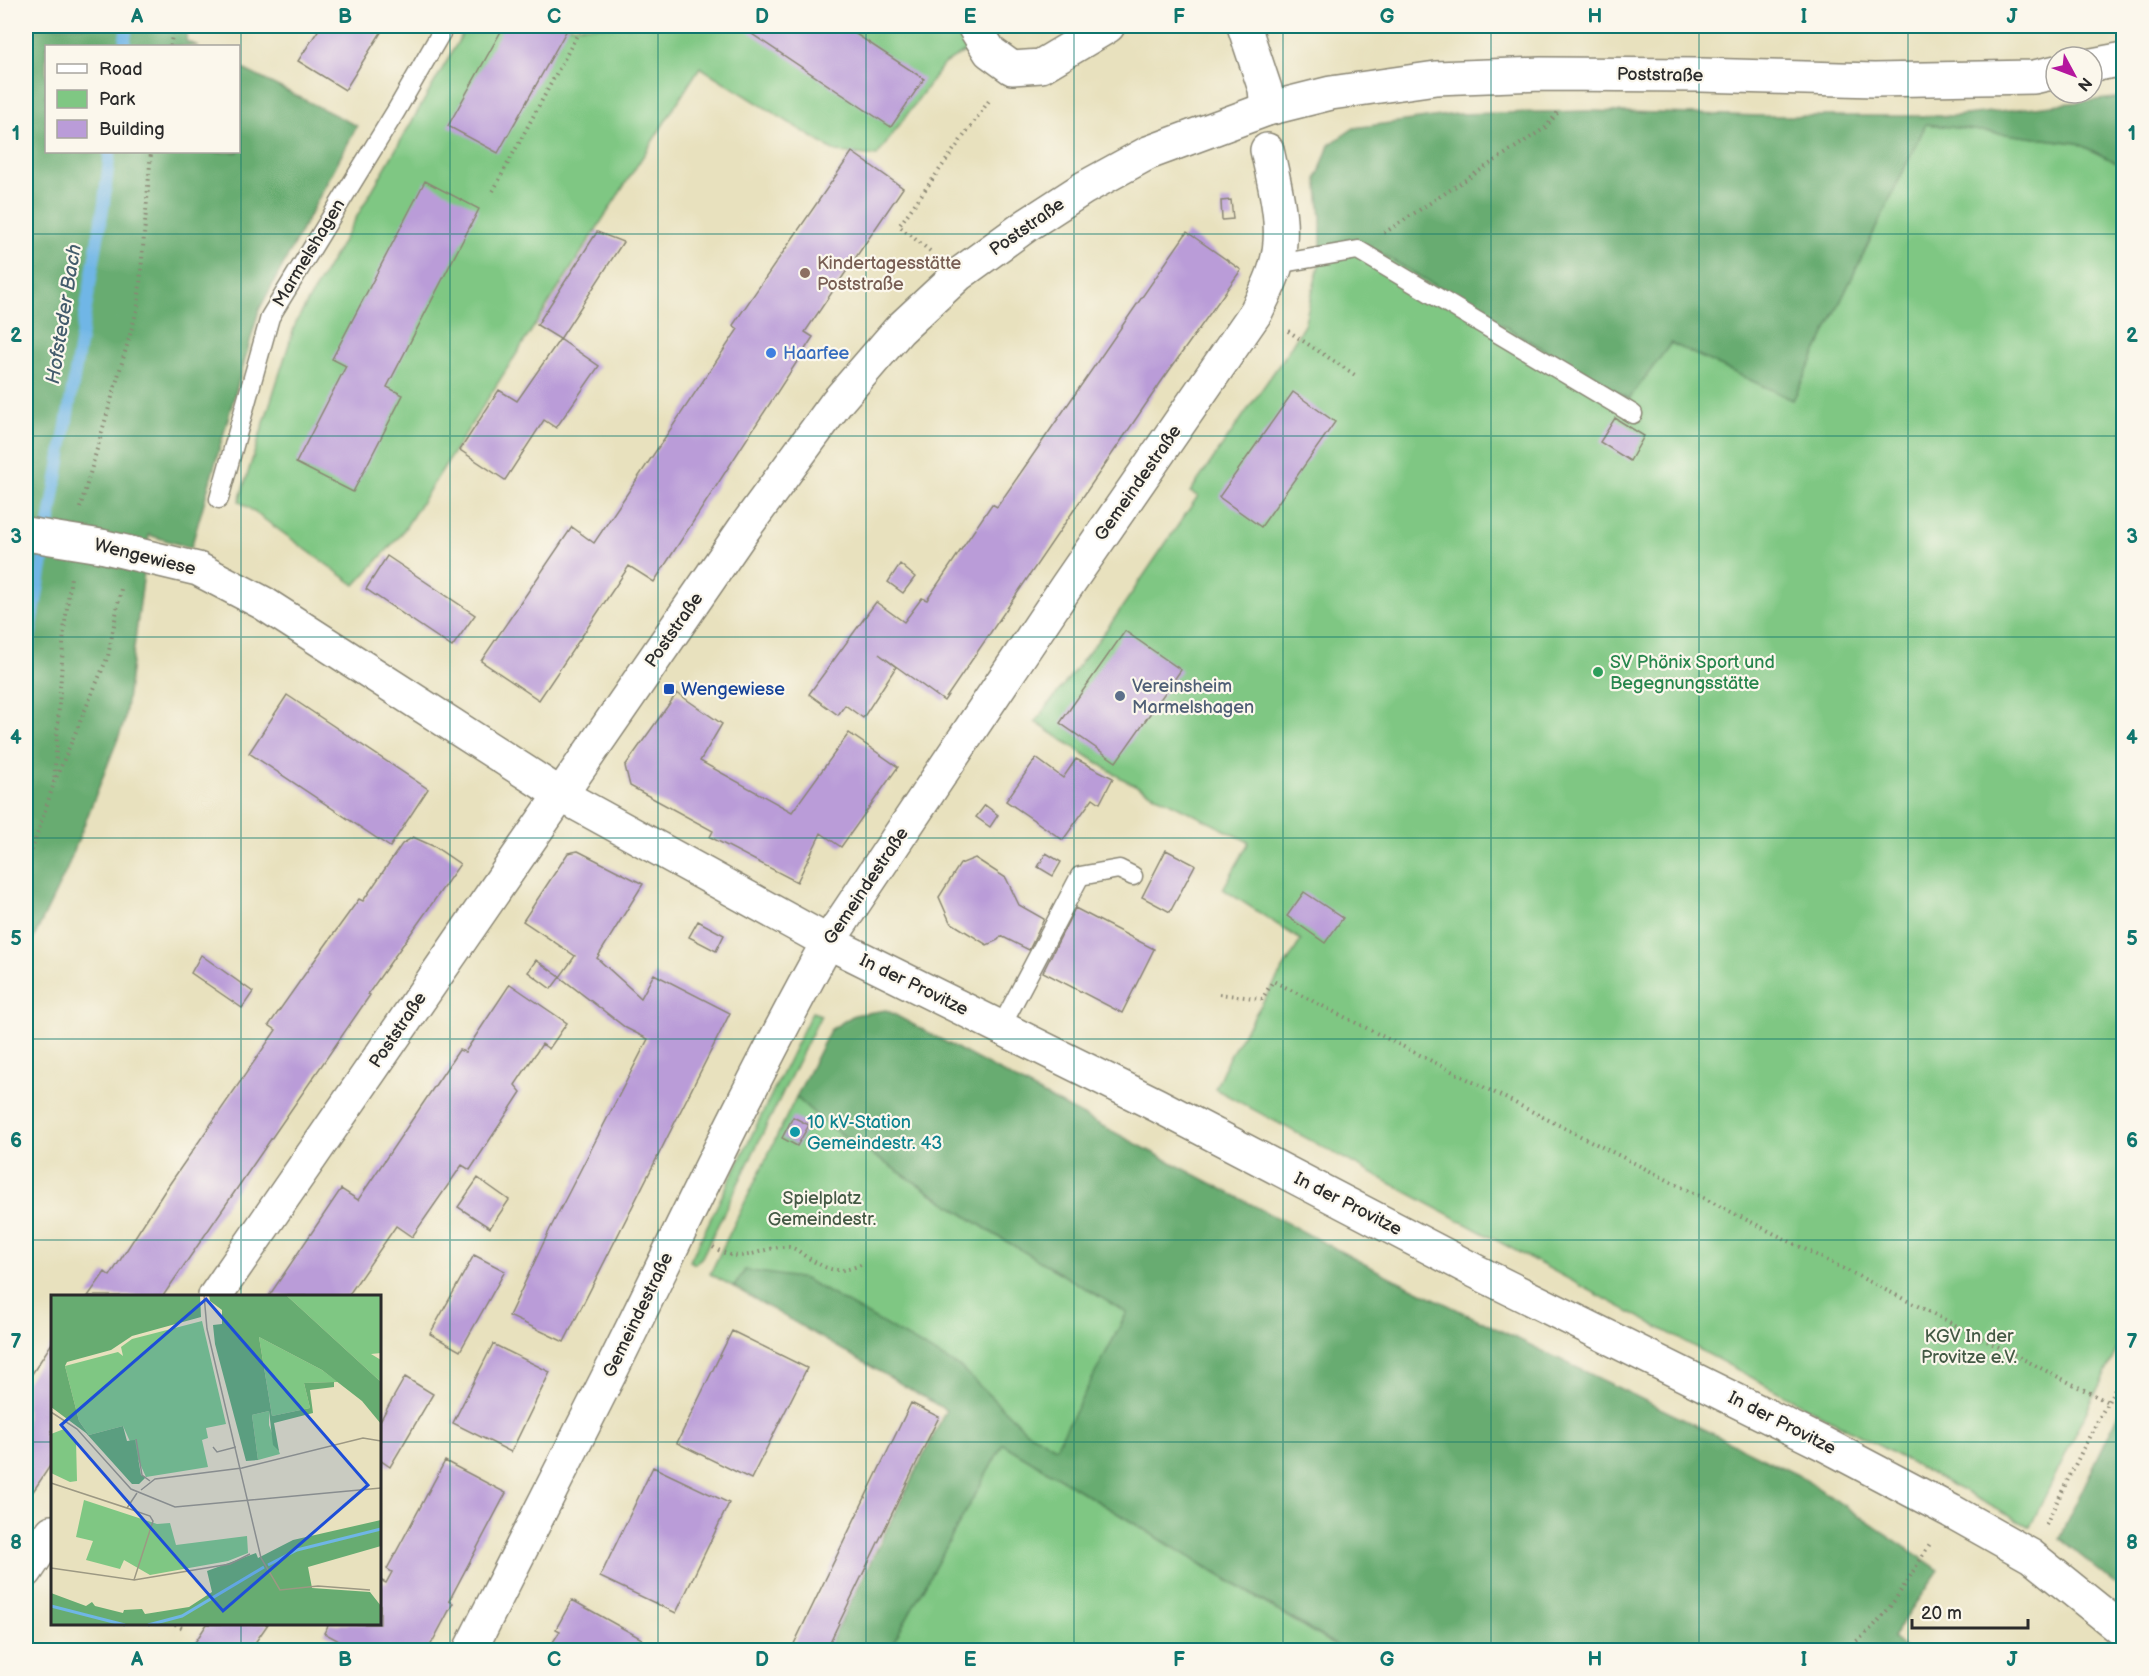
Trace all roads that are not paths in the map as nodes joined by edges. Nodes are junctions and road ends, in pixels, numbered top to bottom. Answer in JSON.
{"nodes":[{"id":1,"x":445,"y":26,"type":"edge"},
{"id":2,"x":974,"y":26,"type":"edge"},
{"id":3,"x":1108,"y":26,"type":"edge"},
{"id":4,"x":1244,"y":26,"type":"edge"},
{"id":5,"x":2124,"y":59,"type":"edge"},
{"id":6,"x":2104,"y":63,"type":"edge"},
{"id":7,"x":2044,"y":75,"type":"edge"},
{"id":8,"x":1267,"y":109,"type":"junction"},
{"id":9,"x":1267,"y":150,"type":"dead end"},
{"id":10,"x":1277,"y":264,"type":"junction"},
{"id":11,"x":1633,"y":414,"type":"dead end"},
{"id":12,"x":219,"y":500,"type":"dead end"},
{"id":13,"x":26,"y":534,"type":"edge"},
{"id":14,"x":561,"y":795,"type":"junction"},
{"id":15,"x":1133,"y":876,"type":"dead end"},
{"id":16,"x":828,"y":942,"type":"junction"},
{"id":17,"x":1001,"y":1027,"type":"junction"},
{"id":18,"x":215,"y":1295,"type":"edge"},
{"id":19,"x":51,"y":1534,"type":"edge"},
{"id":20,"x":26,"y":1571,"type":"edge"},
{"id":21,"x":2124,"y":1631,"type":"edge"},
{"id":22,"x":470,"y":1650,"type":"edge"}],
"edges":[{"from":1,"to":12,"type":"lane","name":"Marmelshagen"},
{"from":2,"to":3,"type":"street"},
{"from":4,"to":8,"type":"street"},
{"from":5,"to":6,"type":"street"},
{"from":7,"to":8,"type":"street","name":"Poststraße"},
{"from":8,"to":14,"type":"street","name":"Poststraße"},
{"from":9,"to":10,"type":"street","name":"Gemeindestraße"},
{"from":10,"to":11,"type":"lane"},
{"from":10,"to":16,"type":"street","name":"Gemeindestraße"},
{"from":13,"to":14,"type":"street","name":"Wengewiese","bridge":true},
{"from":14,"to":16,"type":"street","name":"In der Provitze"},
{"from":14,"to":18,"type":"street","name":"Poststraße"},
{"from":15,"to":17,"type":"lane"},
{"from":16,"to":17,"type":"street","name":"In der Provitze"},
{"from":16,"to":22,"type":"street","name":"Gemeindestraße"},
{"from":17,"to":21,"type":"street","name":"In der Provitze"},
{"from":19,"to":20,"type":"street"}]}
